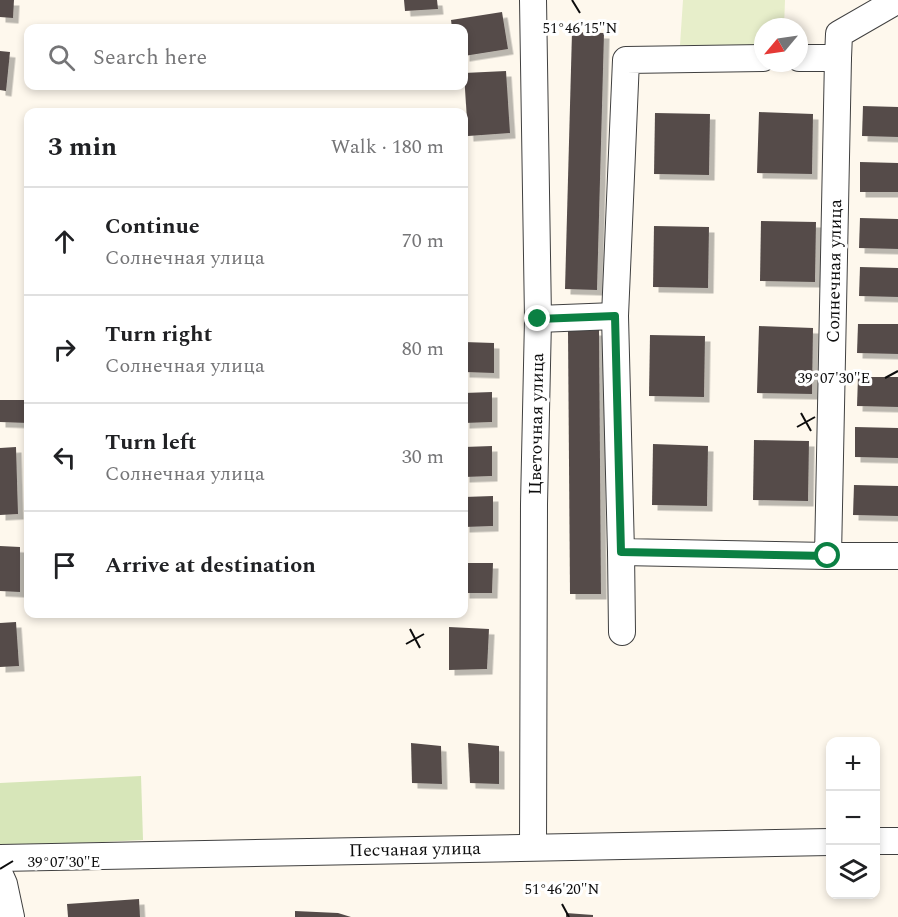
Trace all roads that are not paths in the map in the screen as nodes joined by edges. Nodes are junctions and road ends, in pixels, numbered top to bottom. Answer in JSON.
{"nodes":[{"id":1,"x":533,"y":0,"type":"edge"},
{"id":2,"x":898,"y":0,"type":"edge"},
{"id":3,"x":754,"y":58,"type":"edge"},
{"id":4,"x":808,"y":58,"type":"edge"},
{"id":5,"x":838,"y":58,"type":"junction"},
{"id":6,"x":615,"y":316,"type":"junction"},
{"id":7,"x":538,"y":319,"type":"junction"},
{"id":8,"x":621,"y":552,"type":"junction"},
{"id":9,"x":828,"y":556,"type":"junction"},
{"id":10,"x":898,"y":556,"type":"edge"},
{"id":11,"x":622,"y":632,"type":"dead end"},
{"id":12,"x":880,"y":841,"type":"edge"},
{"id":13,"x":898,"y":841,"type":"edge"},
{"id":14,"x":826,"y":842,"type":"edge"},
{"id":15,"x":533,"y":848,"type":"junction"},
{"id":16,"x":0,"y":858,"type":"edge"},
{"id":17,"x":0,"y":875,"type":"edge"},
{"id":18,"x":11,"y":917,"type":"edge"}],
"edges":[{"from":1,"to":7,"type":"street","name":"Цветочная улица"},
{"from":2,"to":5,"type":"street","name":"Солнечная улица"},
{"from":3,"to":6,"type":"street"},
{"from":4,"to":5,"type":"street"},
{"from":5,"to":9,"type":"street","name":"Солнечная улица"},
{"from":6,"to":7,"type":"street"},
{"from":6,"to":8,"type":"street"},
{"from":7,"to":15,"type":"street","name":"Цветочная улица"},
{"from":8,"to":9,"type":"street"},
{"from":8,"to":11,"type":"street"},
{"from":9,"to":10,"type":"street"},
{"from":12,"to":13,"type":"street"},
{"from":14,"to":15,"type":"street","name":"Песчаная улица"},
{"from":15,"to":16,"type":"street","name":"Песчаная улица"},
{"from":17,"to":18,"type":"street"}]}
